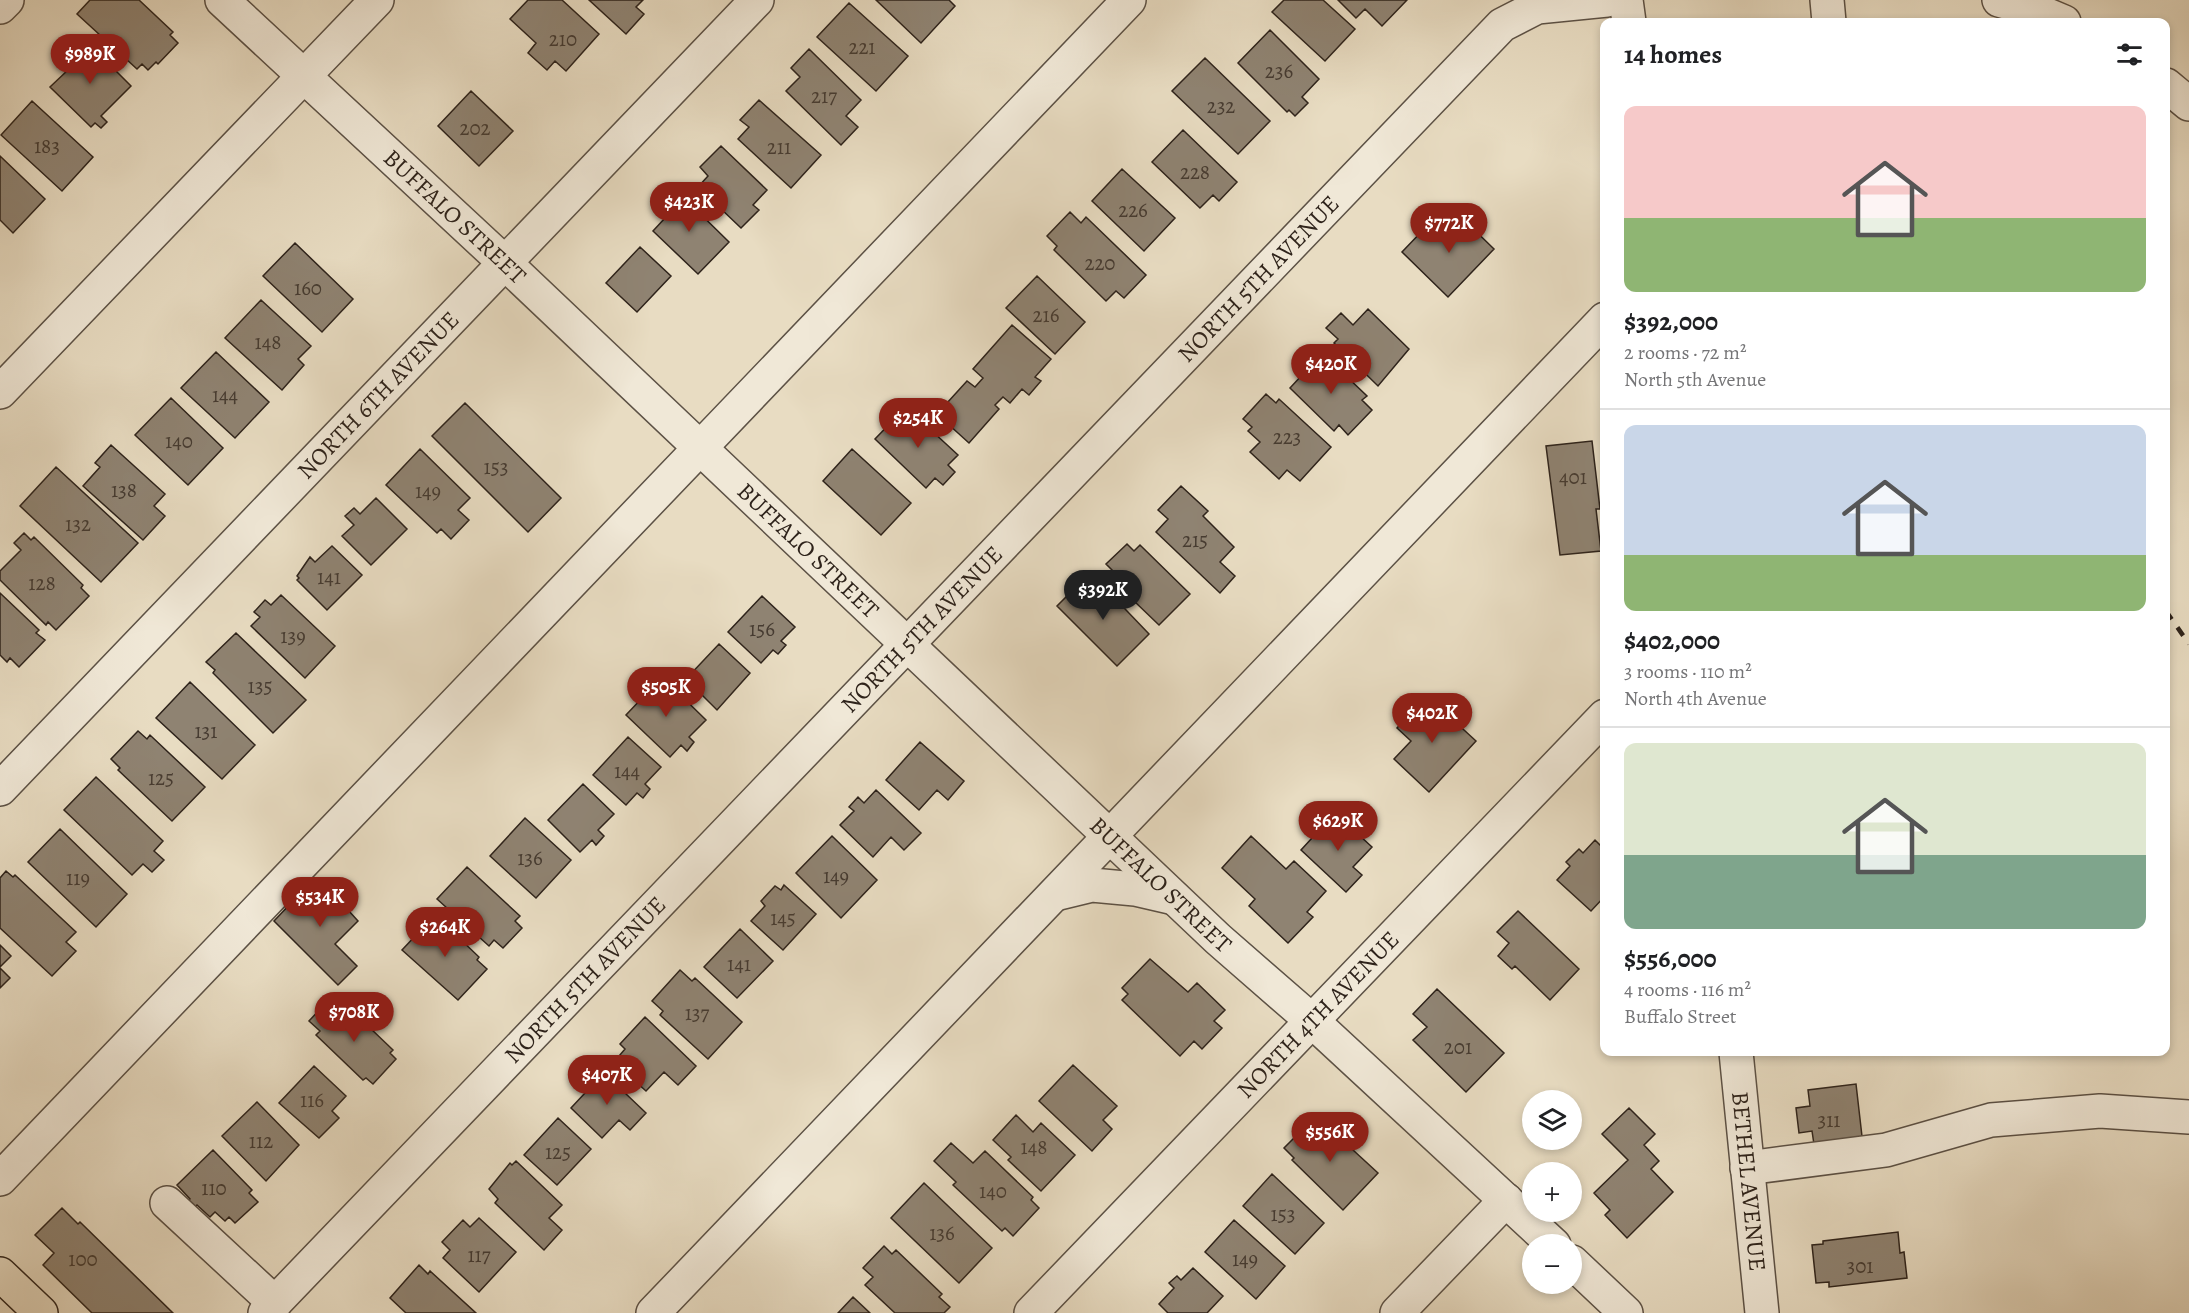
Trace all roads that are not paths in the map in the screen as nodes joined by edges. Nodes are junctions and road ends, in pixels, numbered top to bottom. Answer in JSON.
{"nodes":[{"id":1,"x":7,"y":0,"type":"edge"},
{"id":2,"x":222,"y":0,"type":"edge"},
{"id":3,"x":377,"y":0,"type":"edge"},
{"id":4,"x":756,"y":0,"type":"edge"},
{"id":5,"x":1129,"y":0,"type":"edge"},
{"id":6,"x":1607,"y":0,"type":"edge"},
{"id":7,"x":1626,"y":0,"type":"edge"},
{"id":8,"x":1827,"y":0,"type":"edge"},
{"id":9,"x":1999,"y":0,"type":"edge"},
{"id":10,"x":0,"y":7,"type":"edge"},
{"id":11,"x":1628,"y":18,"type":"edge"},
{"id":12,"x":1829,"y":18,"type":"edge"},
{"id":13,"x":2055,"y":18,"type":"edge"},
{"id":14,"x":304,"y":76,"type":"junction"},
{"id":15,"x":2170,"y":88,"type":"edge"},
{"id":16,"x":2189,"y":104,"type":"edge"},
{"id":17,"x":505,"y":263,"type":"junction"},
{"id":18,"x":1600,"y":325,"type":"edge"},
{"id":19,"x":0,"y":392,"type":"edge"},
{"id":20,"x":700,"y":448,"type":"junction"},
{"id":21,"x":907,"y":644,"type":"junction"},
{"id":22,"x":1600,"y":721,"type":"edge"},
{"id":23,"x":0,"y":789,"type":"edge"},
{"id":24,"x":1110,"y":836,"type":"junction"},
{"id":25,"x":1054,"y":894,"type":"junction"},
{"id":26,"x":1174,"y":898,"type":"junction"},
{"id":27,"x":1311,"y":1020,"type":"junction"},
{"id":28,"x":1736,"y":1056,"type":"edge"},
{"id":29,"x":2189,"y":1117,"type":"edge"},
{"id":30,"x":1748,"y":1168,"type":"junction"},
{"id":31,"x":0,"y":1179,"type":"edge"},
{"id":32,"x":1506,"y":1200,"type":"junction"},
{"id":33,"x":167,"y":1203,"type":"dead end"},
{"id":34,"x":1542,"y":1234,"type":"edge"},
{"id":35,"x":1582,"y":1271,"type":"edge"},
{"id":36,"x":0,"y":1274,"type":"edge"},
{"id":37,"x":270,"y":1308,"type":"edge"},
{"id":38,"x":41,"y":1313,"type":"edge"},
{"id":39,"x":653,"y":1313,"type":"edge"},
{"id":40,"x":1031,"y":1313,"type":"edge"},
{"id":41,"x":1397,"y":1313,"type":"edge"},
{"id":42,"x":1626,"y":1313,"type":"edge"},
{"id":43,"x":1762,"y":1313,"type":"edge"}],
"edges":[{"from":1,"to":10,"type":"street"},
{"from":2,"to":14,"type":"street","name":"BUFFALO STREET"},
{"from":3,"to":14,"type":"street"},
{"from":4,"to":17,"type":"street","name":"NORTH 6TH AVENUE"},
{"from":5,"to":20,"type":"street"},
{"from":6,"to":21,"type":"street","name":"NORTH 5TH AVENUE"},
{"from":7,"to":11,"type":"street"},
{"from":8,"to":12,"type":"street"},
{"from":9,"to":13,"type":"street"},
{"from":14,"to":17,"type":"street","name":"BUFFALO STREET"},
{"from":14,"to":19,"type":"street"},
{"from":15,"to":16,"type":"street"},
{"from":17,"to":20,"type":"street","name":"BUFFALO STREET"},
{"from":17,"to":23,"type":"street","name":"NORTH 6TH AVENUE"},
{"from":18,"to":24,"type":"street"},
{"from":20,"to":21,"type":"street","name":"BUFFALO STREET"},
{"from":20,"to":31,"type":"street"},
{"from":21,"to":24,"type":"street","name":"BUFFALO STREET"},
{"from":21,"to":37,"type":"street","name":"NORTH 5TH AVENUE"},
{"from":22,"to":27,"type":"street","name":"NORTH 4TH AVENUE"},
{"from":24,"to":25,"type":"street"},
{"from":24,"to":26,"type":"street","name":"BUFFALO STREET"},
{"from":25,"to":26,"type":"street"},
{"from":25,"to":39,"type":"street"},
{"from":26,"to":27,"type":"street","name":"BUFFALO STREET"},
{"from":27,"to":32,"type":"street","name":"BUFFALO STREET"},
{"from":27,"to":40,"type":"street","name":"NORTH 4TH AVENUE"},
{"from":28,"to":30,"type":"street","name":"BETHEL AVENUE"},
{"from":29,"to":30,"type":"street"},
{"from":30,"to":43,"type":"street","name":"BETHEL AVENUE"},
{"from":32,"to":34,"type":"street","name":"BUFFALO STREET"},
{"from":32,"to":41,"type":"street"},
{"from":33,"to":37,"type":"street"},
{"from":35,"to":42,"type":"street"},
{"from":36,"to":38,"type":"main road"}]}
